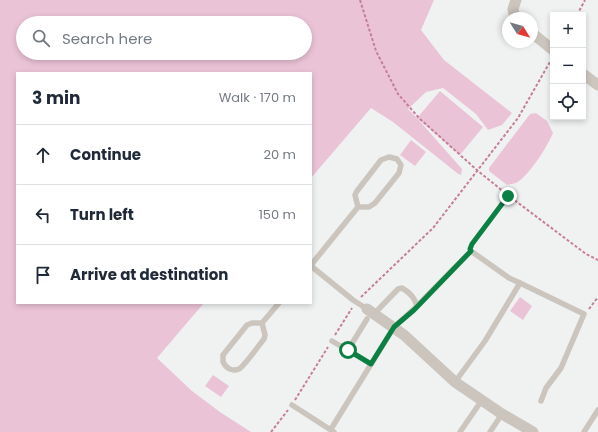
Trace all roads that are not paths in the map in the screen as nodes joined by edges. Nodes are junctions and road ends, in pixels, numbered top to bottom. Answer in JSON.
{"nodes":[{"id":1,"x":516,"y":0,"type":"edge"},
{"id":2,"x":513,"y":12,"type":"edge"},
{"id":3,"x":538,"y":38,"type":"edge"},
{"id":4,"x":551,"y":48,"type":"edge"},
{"id":5,"x":586,"y":76,"type":"edge"},
{"id":6,"x":598,"y":85,"type":"edge"},
{"id":7,"x":358,"y":207,"type":"junction"},
{"id":8,"x":312,"y":265,"type":"edge"},
{"id":9,"x":312,"y":267,"type":"edge"},
{"id":10,"x":520,"y":283,"type":"junction"},
{"id":11,"x":278,"y":304,"type":"edge"},
{"id":12,"x":417,"y":306,"type":"junction"},
{"id":13,"x":369,"y":314,"type":"junction"},
{"id":14,"x":262,"y":323,"type":"junction"},
{"id":15,"x":394,"y":327,"type":"junction"},
{"id":16,"x":332,"y":341,"type":"road end"},
{"id":17,"x":348,"y":350,"type":"junction"},
{"id":18,"x":371,"y":364,"type":"junction"},
{"id":19,"x":455,"y":382,"type":"junction"},
{"id":20,"x":482,"y":400,"type":"junction"},
{"id":21,"x":541,"y":401,"type":"dead end"},
{"id":22,"x":292,"y":405,"type":"road end"},
{"id":23,"x":598,"y":410,"type":"edge"},
{"id":24,"x":502,"y":414,"type":"junction"},
{"id":25,"x":333,"y":431,"type":"edge"},
{"id":26,"x":460,"y":432,"type":"edge"},
{"id":27,"x":490,"y":432,"type":"edge"},
{"id":28,"x":533,"y":432,"type":"edge"},
{"id":29,"x":584,"y":432,"type":"edge"}],
"edges":[{"from":1,"to":2,"type":"street"},
{"from":3,"to":4,"type":"street"},
{"from":5,"to":6,"type":"street"},
{"from":7,"to":7,"type":"lane"},
{"from":7,"to":8,"type":"lane"},
{"from":9,"to":13,"type":"lane"},
{"from":10,"to":12,"type":"lane"},
{"from":10,"to":19,"type":"lane"},
{"from":10,"to":21,"type":"lane"},
{"from":11,"to":14,"type":"lane"},
{"from":12,"to":13,"type":"lane"},
{"from":12,"to":15,"type":"lane"},
{"from":13,"to":15,"type":"street"},
{"from":13,"to":17,"type":"lane"},
{"from":14,"to":14,"type":"lane"},
{"from":15,"to":18,"type":"lane"},
{"from":15,"to":19,"type":"street"},
{"from":16,"to":17,"type":"lane"},
{"from":17,"to":18,"type":"lane"},
{"from":18,"to":25,"type":"lane"},
{"from":19,"to":20,"type":"street"},
{"from":20,"to":24,"type":"street"},
{"from":20,"to":26,"type":"lane"},
{"from":22,"to":25,"type":"lane"},
{"from":23,"to":29,"type":"lane"},
{"from":24,"to":27,"type":"lane"},
{"from":24,"to":28,"type":"street"}]}
